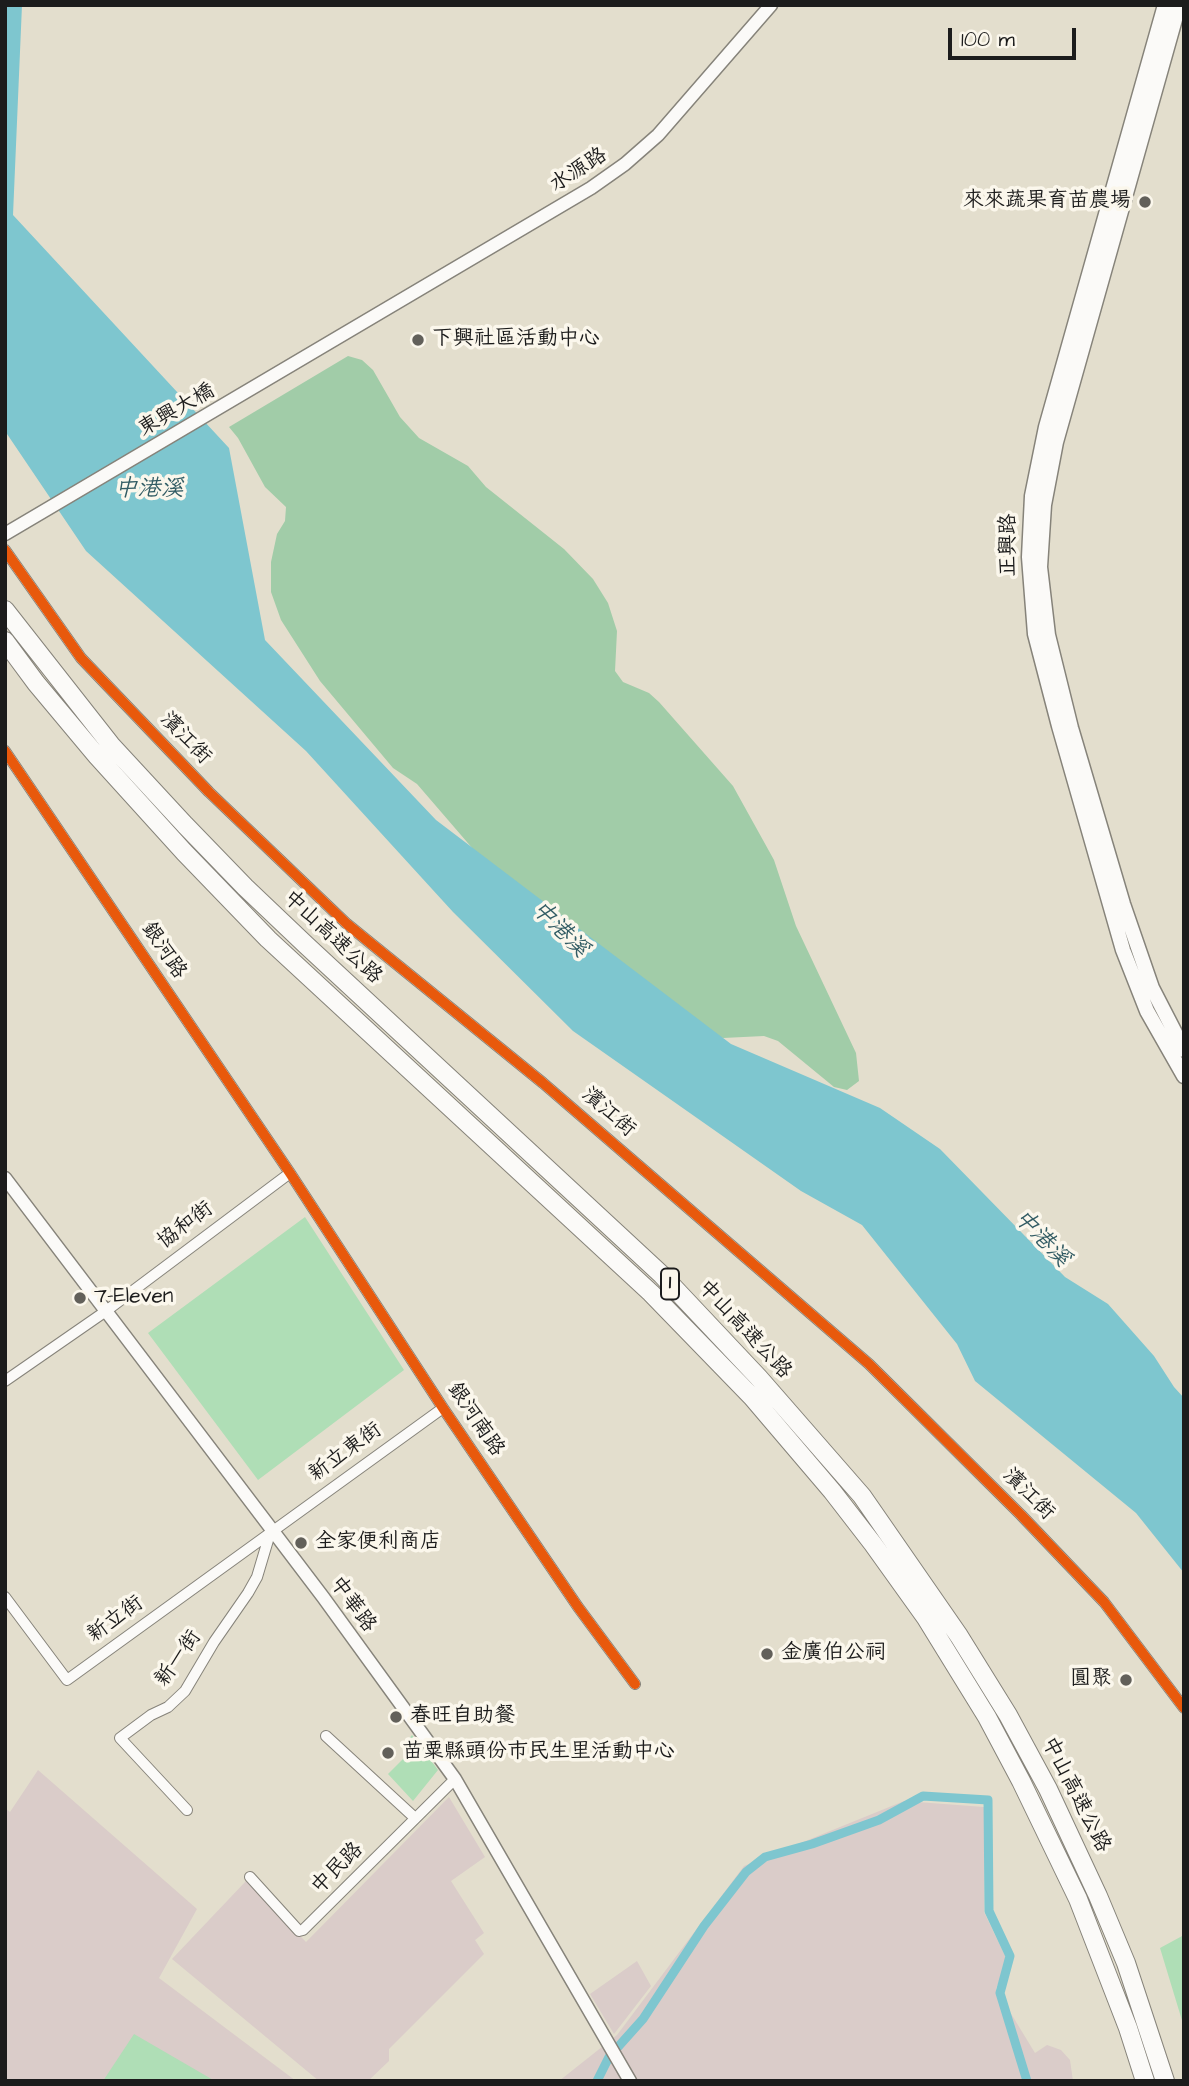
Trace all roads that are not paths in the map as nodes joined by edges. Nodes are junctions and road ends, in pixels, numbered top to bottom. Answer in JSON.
{"nodes":[{"id":1,"x":771,"y":5,"type":"edge"},
{"id":2,"x":1165,"y":5,"type":"edge"},
{"id":3,"x":1179,"y":5,"type":"edge"},
{"id":4,"x":368,"y":322,"type":"joint"},
{"id":5,"x":5,"y":534,"type":"edge"},
{"id":6,"x":5,"y":550,"type":"edge"},
{"id":7,"x":5,"y":610,"type":"edge"},
{"id":8,"x":5,"y":641,"type":"edge"},
{"id":9,"x":5,"y":751,"type":"edge"},
{"id":10,"x":1184,"y":1050,"type":"edge"},
{"id":11,"x":1184,"y":1076,"type":"edge"},
{"id":12,"x":290,"y":1173,"type":"junction"},
{"id":13,"x":5,"y":1178,"type":"edge"},
{"id":14,"x":106,"y":1311,"type":"junction"},
{"id":15,"x":5,"y":1381,"type":"edge"},
{"id":16,"x":443,"y":1408,"type":"junction"},
{"id":17,"x":271,"y":1530,"type":"junction"},
{"id":18,"x":5,"y":1597,"type":"edge"},
{"id":19,"x":635,"y":1684,"type":"dead end"},
{"id":20,"x":1184,"y":1708,"type":"edge"},
{"id":21,"x":327,"y":1736,"type":"dead end"},
{"id":22,"x":455,"y":1779,"type":"junction"},
{"id":23,"x":187,"y":1810,"type":"dead end"},
{"id":24,"x":415,"y":1818,"type":"junction"},
{"id":25,"x":250,"y":1877,"type":"dead end"},
{"id":26,"x":630,"y":2081,"type":"edge"},
{"id":27,"x":1145,"y":2081,"type":"edge"},
{"id":28,"x":1165,"y":2081,"type":"edge"}],
"edges":[{"from":1,"to":4,"type":"street","name":"水源路"},
{"from":2,"to":11,"type":"main road","name":"正興路"},
{"from":3,"to":10,"type":"main road","name":"正興路"},
{"from":4,"to":5,"type":"street","name":"東興大橋"},
{"from":6,"to":20,"type":"street","name":"濱江街"},
{"from":7,"to":28,"type":"highway","name":"中山高速公路","number":"1"},
{"from":8,"to":27,"type":"highway","name":"中山高速公路","number":"1"},
{"from":9,"to":12,"type":"street","name":"銀河路"},
{"from":12,"to":14,"type":"street","name":"協和街"},
{"from":12,"to":16,"type":"street","name":"銀河南路"},
{"from":13,"to":14,"type":"street","name":"中華路"},
{"from":14,"to":15,"type":"street","name":"協和街"},
{"from":14,"to":17,"type":"street","name":"中華路"},
{"from":16,"to":17,"type":"street","name":"新立東街"},
{"from":16,"to":19,"type":"street","name":"銀河南路"},
{"from":17,"to":18,"type":"street","name":"新立街"},
{"from":17,"to":22,"type":"street","name":"中華路"},
{"from":17,"to":23,"type":"street","name":"新一街"},
{"from":21,"to":24,"type":"street"},
{"from":22,"to":24,"type":"street","name":"中民路"},
{"from":22,"to":26,"type":"street","name":"中華路"},
{"from":24,"to":25,"type":"street","name":"中民路"}]}
